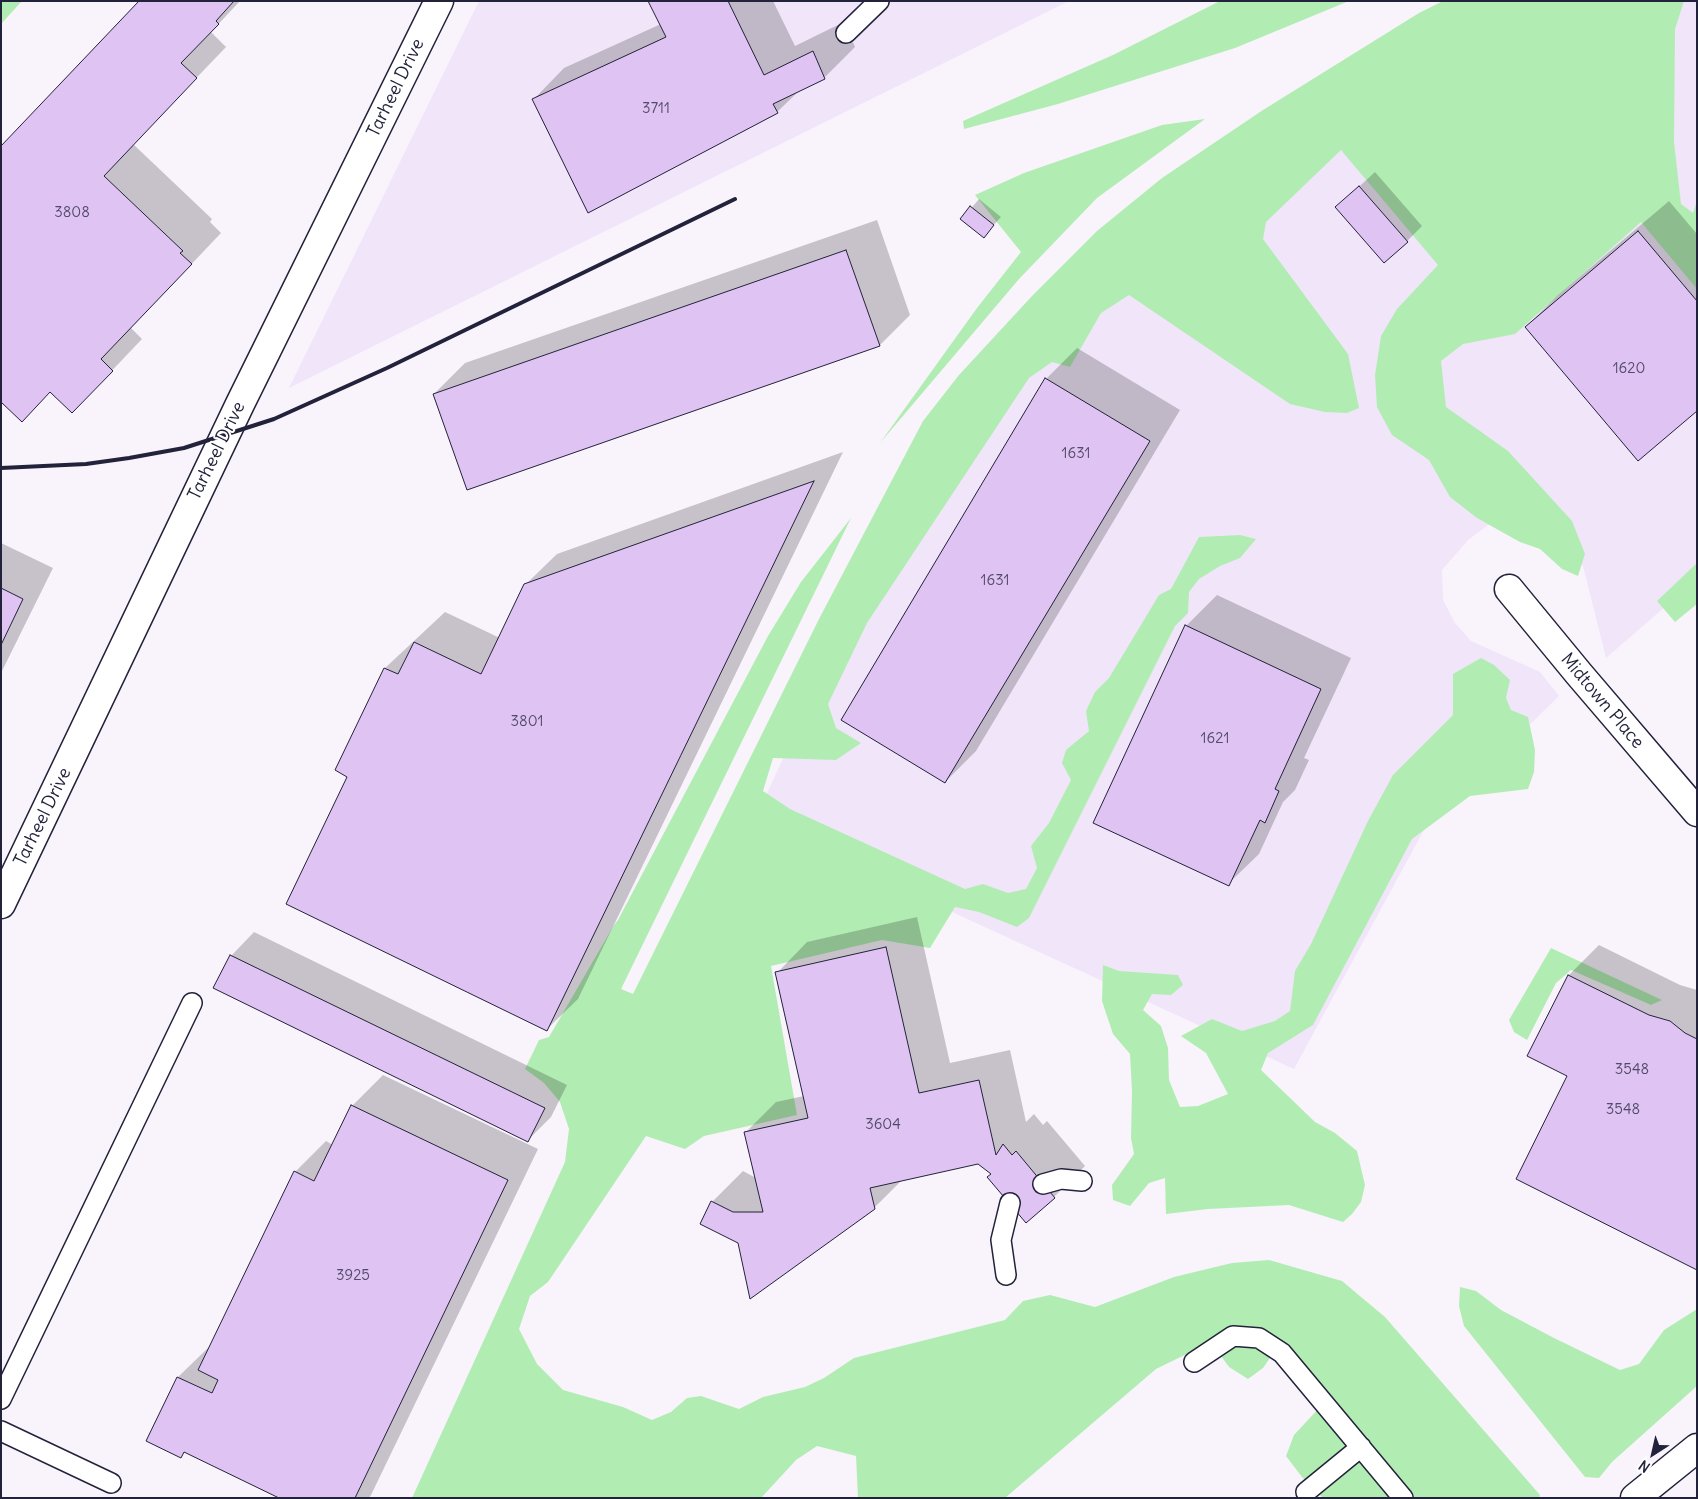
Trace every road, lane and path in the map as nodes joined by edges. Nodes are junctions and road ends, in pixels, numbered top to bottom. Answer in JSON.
{"nodes":[{"id":1,"x":439,"y":1,"type":"edge"},
{"id":2,"x":879,"y":1,"type":"edge"},
{"id":3,"x":846,"y":33,"type":"dead end"},
{"id":4,"x":1509,"y":589,"type":"dead end"},
{"id":5,"x":1697,"y":812,"type":"edge"},
{"id":6,"x":1,"y":904,"type":"edge"},
{"id":7,"x":192,"y":1003,"type":"dead end"},
{"id":8,"x":1082,"y":1181,"type":"dead end"},
{"id":9,"x":1043,"y":1184,"type":"dead end"},
{"id":10,"x":1010,"y":1204,"type":"dead end"},
{"id":11,"x":1006,"y":1275,"type":"dead end"},
{"id":12,"x":1194,"y":1362,"type":"dead end"},
{"id":13,"x":1,"y":1399,"type":"edge"},
{"id":14,"x":1,"y":1431,"type":"edge"},
{"id":15,"x":1361,"y":1448,"type":"junction"},
{"id":16,"x":1697,"y":1448,"type":"edge"},
{"id":17,"x":110,"y":1483,"type":"dead end"},
{"id":18,"x":1306,"y":1492,"type":"dead end"},
{"id":19,"x":1403,"y":1498,"type":"edge"},
{"id":20,"x":1636,"y":1498,"type":"edge"}],
"edges":[{"from":1,"to":6,"type":"street","name":"Tarheel Drive"},
{"from":2,"to":3,"type":"lane"},
{"from":4,"to":5,"type":"street","name":"Midtown Place"},
{"from":7,"to":13,"type":"lane"},
{"from":8,"to":9,"type":"lane"},
{"from":10,"to":11,"type":"lane"},
{"from":12,"to":15,"type":"lane"},
{"from":14,"to":17,"type":"lane"},
{"from":15,"to":18,"type":"lane"},
{"from":15,"to":19,"type":"lane"},
{"from":16,"to":20,"type":"street"}]}
